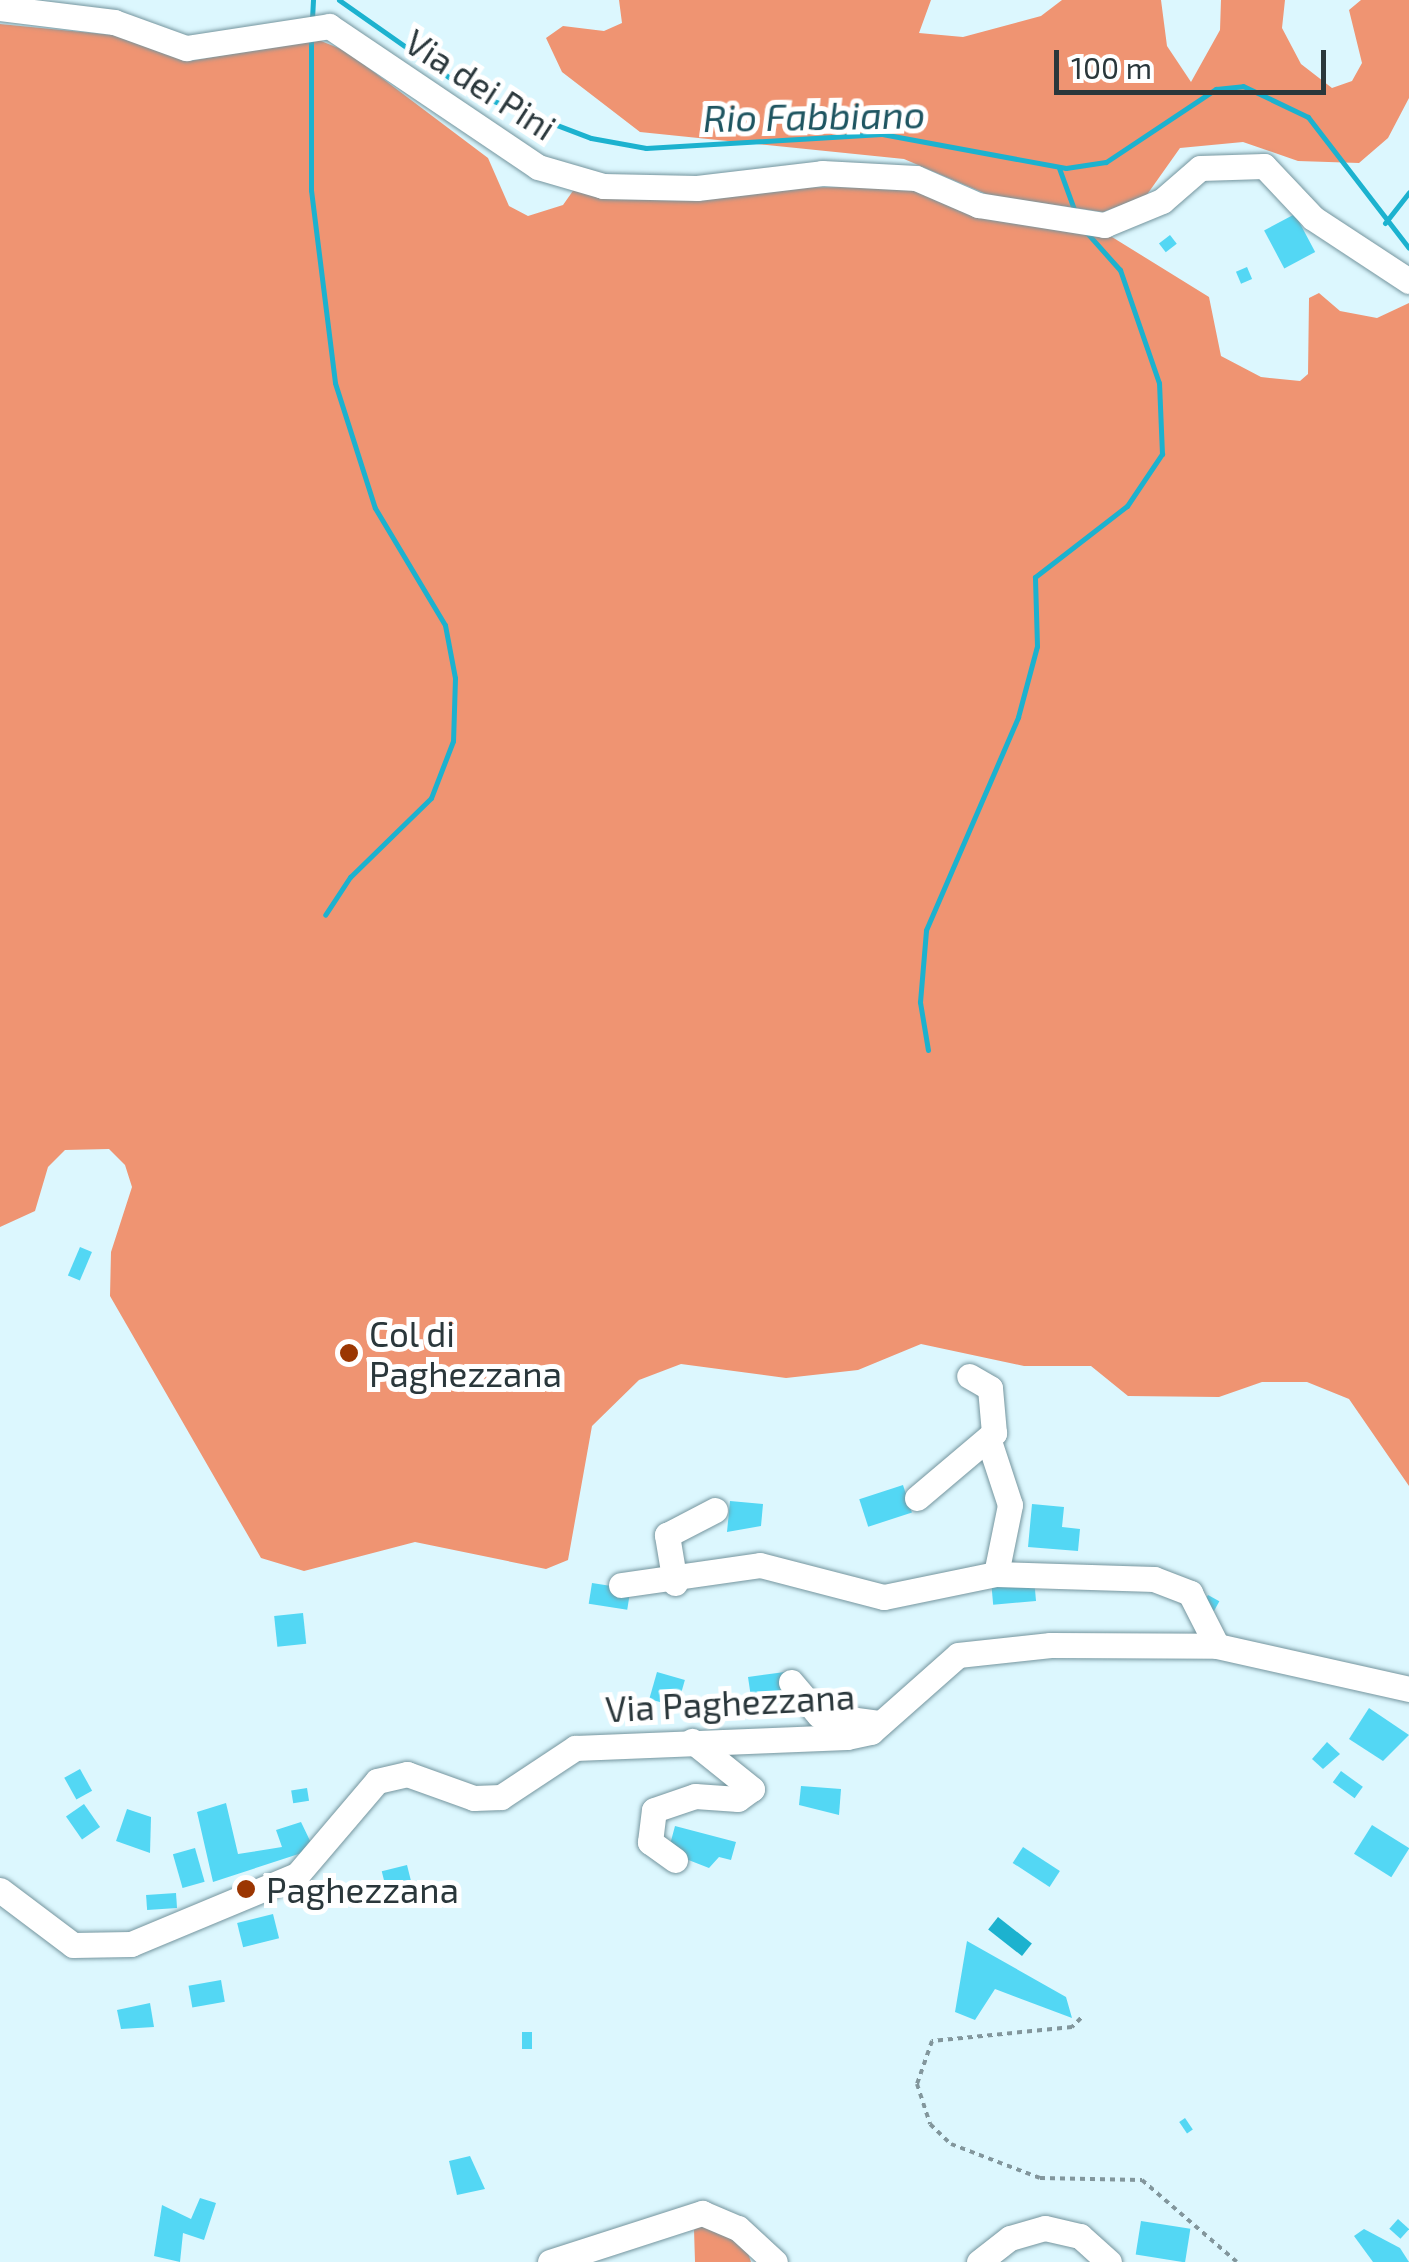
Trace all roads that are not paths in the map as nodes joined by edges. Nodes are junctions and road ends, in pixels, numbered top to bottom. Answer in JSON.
{"nodes":[{"id":1,"x":0,"y":8,"type":"edge"},
{"id":2,"x":1409,"y":281,"type":"edge"},
{"id":3,"x":969,"y":1376,"type":"dead end"},
{"id":4,"x":989,"y":1441,"type":"junction"},
{"id":5,"x":917,"y":1498,"type":"dead end"},
{"id":6,"x":716,"y":1510,"type":"dead end"},
{"id":7,"x":996,"y":1574,"type":"junction"},
{"id":8,"x":674,"y":1583,"type":"junction"},
{"id":9,"x":621,"y":1584,"type":"dead end"},
{"id":10,"x":1217,"y":1646,"type":"junction"},
{"id":11,"x":791,"y":1682,"type":"dead end"},
{"id":12,"x":1409,"y":1689,"type":"edge"},
{"id":13,"x":880,"y":1723,"type":"junction"},
{"id":14,"x":692,"y":1741,"type":"junction"},
{"id":15,"x":675,"y":1860,"type":"dead end"},
{"id":16,"x":0,"y":1890,"type":"edge"},
{"id":17,"x":550,"y":2262,"type":"edge"},
{"id":18,"x":774,"y":2262,"type":"edge"},
{"id":19,"x":979,"y":2262,"type":"edge"},
{"id":20,"x":1110,"y":2262,"type":"edge"}],
"edges":[{"from":1,"to":2,"type":"street","name":"Via dei Pini"},
{"from":3,"to":4,"type":"street"},
{"from":4,"to":5,"type":"street"},
{"from":4,"to":7,"type":"street"},
{"from":6,"to":8,"type":"street"},
{"from":7,"to":8,"type":"street"},
{"from":7,"to":10,"type":"street"},
{"from":8,"to":9,"type":"street"},
{"from":10,"to":12,"type":"street","name":"Via Paghezzana"},
{"from":10,"to":13,"type":"street","name":"Via Paghezzana"},
{"from":11,"to":13,"type":"street"},
{"from":13,"to":14,"type":"street","name":"Via Paghezzana"},
{"from":14,"to":15,"type":"street"},
{"from":14,"to":16,"type":"street","name":"Via Paghezzana"},
{"from":17,"to":18,"type":"street"},
{"from":19,"to":20,"type":"street"}]}
